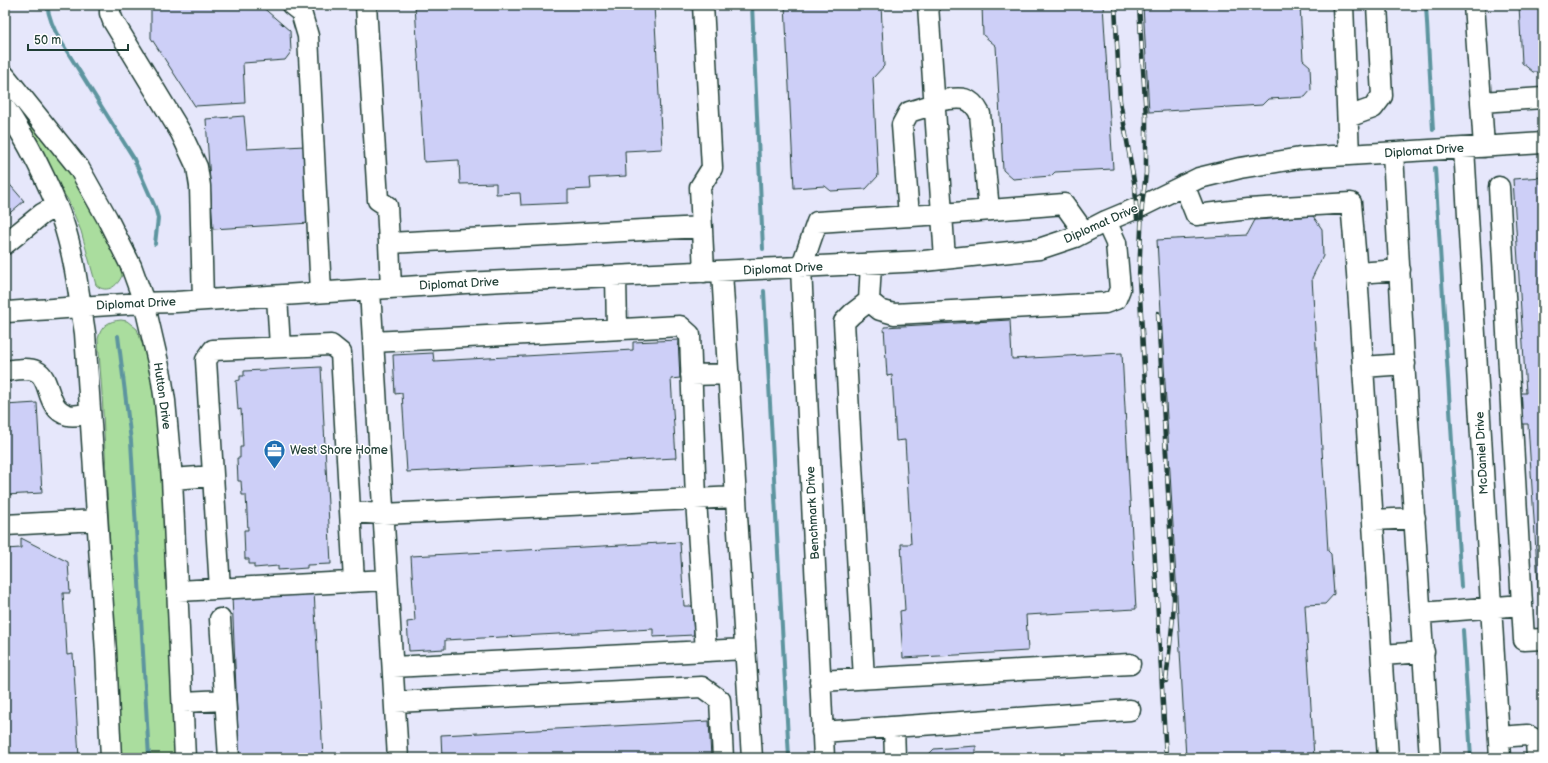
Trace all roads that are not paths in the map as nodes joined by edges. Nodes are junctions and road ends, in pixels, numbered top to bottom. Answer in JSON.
{"nodes":[{"id":1,"x":110,"y":5,"type":"edge"},
{"id":2,"x":292,"y":5,"type":"edge"},
{"id":3,"x":366,"y":5,"type":"edge"},
{"id":4,"x":703,"y":5,"type":"edge"},
{"id":5,"x":928,"y":5,"type":"edge"},
{"id":6,"x":1344,"y":5,"type":"edge"},
{"id":7,"x":1377,"y":5,"type":"edge"},
{"id":8,"x":1474,"y":5,"type":"edge"},
{"id":9,"x":5,"y":76,"type":"edge"},
{"id":10,"x":1543,"y":98,"type":"edge"},
{"id":11,"x":935,"y":102,"type":"junction"},
{"id":12,"x":1481,"y":102,"type":"junction"},
{"id":13,"x":5,"y":108,"type":"edge"},
{"id":14,"x":1348,"y":117,"type":"junction"},
{"id":15,"x":1543,"y":142,"type":"edge"},
{"id":16,"x":1484,"y":147,"type":"junction"},
{"id":17,"x":1464,"y":148,"type":"junction"},
{"id":18,"x":1394,"y":153,"type":"junction"},
{"id":19,"x":1349,"y":155,"type":"junction"},
{"id":20,"x":1184,"y":185,"type":"junction"},
{"id":21,"x":1499,"y":187,"type":"dead end"},
{"id":22,"x":56,"y":206,"type":"junction"},
{"id":23,"x":989,"y":210,"type":"junction"},
{"id":24,"x":942,"y":214,"type":"junction"},
{"id":25,"x":909,"y":216,"type":"junction"},
{"id":26,"x":1106,"y":221,"type":"junction"},
{"id":27,"x":702,"y":227,"type":"junction"},
{"id":28,"x":1501,"y":228,"type":"junction"},
{"id":29,"x":1469,"y":230,"type":"junction"},
{"id":30,"x":1084,"y":232,"type":"junction"},
{"id":31,"x":389,"y":243,"type":"junction"},
{"id":32,"x":5,"y":244,"type":"edge"},
{"id":33,"x":945,"y":259,"type":"junction"},
{"id":34,"x":871,"y":264,"type":"junction"},
{"id":35,"x":801,"y":268,"type":"junction"},
{"id":36,"x":1400,"y":270,"type":"junction"},
{"id":37,"x":713,"y":272,"type":"junction"},
{"id":38,"x":1357,"y":273,"type":"junction"},
{"id":39,"x":616,"y":277,"type":"junction"},
{"id":40,"x":391,"y":288,"type":"junction"},
{"id":41,"x":370,"y":290,"type":"junction"},
{"id":42,"x":321,"y":292,"type":"junction"},
{"id":43,"x":277,"y":296,"type":"junction"},
{"id":44,"x":203,"y":300,"type":"junction"},
{"id":45,"x":869,"y":301,"type":"junction"},
{"id":46,"x":144,"y":302,"type":"junction"},
{"id":47,"x":81,"y":308,"type":"junction"},
{"id":48,"x":5,"y":312,"type":"edge"},
{"id":49,"x":617,"y":329,"type":"junction"},
{"id":50,"x":373,"y":342,"type":"junction"},
{"id":51,"x":280,"y":347,"type":"junction"},
{"id":52,"x":1404,"y":364,"type":"junction"},
{"id":53,"x":1363,"y":367,"type":"junction"},
{"id":54,"x":5,"y":371,"type":"edge"},
{"id":55,"x":729,"y":374,"type":"junction"},
{"id":56,"x":691,"y":375,"type":"junction"},
{"id":57,"x":90,"y":414,"type":"junction"},
{"id":58,"x":1513,"y":440,"type":"junction"},
{"id":59,"x":1481,"y":442,"type":"junction"},
{"id":60,"x":213,"y":476,"type":"junction"},
{"id":61,"x":172,"y":479,"type":"junction"},
{"id":62,"x":736,"y":497,"type":"junction"},
{"id":63,"x":696,"y":500,"type":"junction"},
{"id":64,"x":350,"y":512,"type":"junction"},
{"id":65,"x":383,"y":514,"type":"junction"},
{"id":66,"x":1415,"y":518,"type":"junction"},
{"id":67,"x":97,"y":520,"type":"junction"},
{"id":68,"x":1373,"y":520,"type":"junction"},
{"id":69,"x":5,"y":525,"type":"edge"},
{"id":70,"x":387,"y":580,"type":"junction"},
{"id":71,"x":354,"y":582,"type":"junction"},
{"id":72,"x":220,"y":589,"type":"junction"},
{"id":73,"x":178,"y":591,"type":"junction"},
{"id":74,"x":1522,"y":606,"type":"junction"},
{"id":75,"x":1491,"y":608,"type":"junction"},
{"id":76,"x":1421,"y":613,"type":"junction"},
{"id":77,"x":220,"y":619,"type":"dead end"},
{"id":78,"x":1543,"y":639,"type":"edge"},
{"id":79,"x":745,"y":649,"type":"junction"},
{"id":80,"x":706,"y":651,"type":"junction"},
{"id":81,"x":1424,"y":652,"type":"junction"},
{"id":82,"x":1382,"y":655,"type":"junction"},
{"id":83,"x":1130,"y":664,"type":"dead end"},
{"id":84,"x":393,"y":667,"type":"junction"},
{"id":85,"x":864,"y":679,"type":"junction"},
{"id":86,"x":820,"y":681,"type":"junction"},
{"id":87,"x":748,"y":698,"type":"junction"},
{"id":88,"x":225,"y":700,"type":"junction"},
{"id":89,"x":720,"y":700,"type":"junction"},
{"id":90,"x":183,"y":702,"type":"junction"},
{"id":91,"x":395,"y":702,"type":"junction"},
{"id":92,"x":1130,"y":710,"type":"dead end"},
{"id":93,"x":894,"y":726,"type":"junction"},
{"id":94,"x":822,"y":732,"type":"junction"},
{"id":95,"x":1499,"y":737,"type":"junction"},
{"id":96,"x":1539,"y":745,"type":"edge"},
{"id":97,"x":111,"y":758,"type":"edge"},
{"id":98,"x":185,"y":758,"type":"edge"},
{"id":99,"x":229,"y":758,"type":"edge"},
{"id":100,"x":398,"y":758,"type":"edge"},
{"id":101,"x":723,"y":758,"type":"edge"},
{"id":102,"x":752,"y":758,"type":"edge"},
{"id":103,"x":824,"y":758,"type":"edge"},
{"id":104,"x":895,"y":758,"type":"edge"},
{"id":105,"x":1388,"y":758,"type":"edge"},
{"id":106,"x":1430,"y":758,"type":"edge"},
{"id":107,"x":1500,"y":758,"type":"edge"}],
"edges":[{"from":1,"to":44,"type":"street"},
{"from":2,"to":42,"type":"street"},
{"from":3,"to":31,"type":"street"},
{"from":4,"to":27,"type":"street"},
{"from":5,"to":11,"type":"street"},
{"from":6,"to":14,"type":"street"},
{"from":7,"to":14,"type":"street"},
{"from":8,"to":12,"type":"street"},
{"from":9,"to":46,"type":"street","name":"Hutton Drive"},
{"from":10,"to":12,"type":"street"},
{"from":11,"to":23,"type":"street"},
{"from":11,"to":24,"type":"street"},
{"from":11,"to":25,"type":"street"},
{"from":12,"to":16,"type":"street"},
{"from":13,"to":22,"type":"street"},
{"from":14,"to":19,"type":"street"},
{"from":15,"to":16,"type":"street","name":"Diplomat Drive"},
{"from":16,"to":17,"type":"street","name":"Diplomat Drive"},
{"from":17,"to":18,"type":"street","name":"Diplomat Drive"},
{"from":17,"to":29,"type":"street","name":"McDaniel Drive"},
{"from":18,"to":19,"type":"street","name":"Diplomat Drive"},
{"from":18,"to":36,"type":"street"},
{"from":19,"to":20,"type":"street","name":"Diplomat Drive"},
{"from":20,"to":26,"type":"street","name":"Diplomat Drive"},
{"from":20,"to":38,"type":"street"},
{"from":21,"to":28,"type":"street"},
{"from":22,"to":32,"type":"street"},
{"from":22,"to":47,"type":"street"},
{"from":23,"to":24,"type":"street"},
{"from":23,"to":30,"type":"street"},
{"from":24,"to":25,"type":"street"},
{"from":24,"to":33,"type":"street"},
{"from":25,"to":35,"type":"street"},
{"from":26,"to":30,"type":"street","name":"Diplomat Drive"},
{"from":26,"to":45,"type":"street"},
{"from":27,"to":31,"type":"street"},
{"from":27,"to":37,"type":"street"},
{"from":28,"to":29,"type":"street"},
{"from":28,"to":58,"type":"street"},
{"from":29,"to":59,"type":"street","name":"McDaniel Drive"},
{"from":30,"to":33,"type":"street","name":"Diplomat Drive"},
{"from":31,"to":40,"type":"street"},
{"from":33,"to":34,"type":"street","name":"Diplomat Drive"},
{"from":34,"to":35,"type":"street","name":"Diplomat Drive"},
{"from":34,"to":45,"type":"street"},
{"from":35,"to":37,"type":"street","name":"Diplomat Drive"},
{"from":35,"to":86,"type":"street","name":"Benchmark Drive"},
{"from":36,"to":38,"type":"street"},
{"from":36,"to":52,"type":"street"},
{"from":37,"to":39,"type":"street","name":"Diplomat Drive"},
{"from":37,"to":55,"type":"street"},
{"from":38,"to":53,"type":"street"},
{"from":39,"to":40,"type":"street","name":"Diplomat Drive"},
{"from":39,"to":49,"type":"street"},
{"from":40,"to":41,"type":"street","name":"Diplomat Drive"},
{"from":41,"to":42,"type":"street","name":"Diplomat Drive"},
{"from":41,"to":50,"type":"street"},
{"from":42,"to":43,"type":"street","name":"Diplomat Drive"},
{"from":43,"to":44,"type":"street","name":"Diplomat Drive"},
{"from":43,"to":51,"type":"street"},
{"from":44,"to":46,"type":"street","name":"Diplomat Drive"},
{"from":45,"to":85,"type":"street"},
{"from":46,"to":47,"type":"street","name":"Diplomat Drive"},
{"from":46,"to":61,"type":"street","name":"Hutton Drive"},
{"from":47,"to":48,"type":"street","name":"Diplomat Drive"},
{"from":47,"to":57,"type":"street"},
{"from":49,"to":50,"type":"street"},
{"from":49,"to":56,"type":"street"},
{"from":50,"to":65,"type":"street"},
{"from":51,"to":60,"type":"street"},
{"from":51,"to":64,"type":"street"},
{"from":52,"to":53,"type":"street"},
{"from":52,"to":66,"type":"street"},
{"from":53,"to":68,"type":"street"},
{"from":54,"to":57,"type":"street"},
{"from":55,"to":56,"type":"street"},
{"from":55,"to":62,"type":"street"},
{"from":56,"to":63,"type":"street"},
{"from":57,"to":67,"type":"street"},
{"from":58,"to":59,"type":"street"},
{"from":58,"to":74,"type":"street"},
{"from":59,"to":75,"type":"street","name":"McDaniel Drive"},
{"from":60,"to":61,"type":"street"},
{"from":60,"to":72,"type":"street"},
{"from":61,"to":73,"type":"street","name":"Hutton Drive"},
{"from":62,"to":63,"type":"street"},
{"from":62,"to":79,"type":"street"},
{"from":63,"to":65,"type":"street"},
{"from":63,"to":80,"type":"street"},
{"from":64,"to":65,"type":"street"},
{"from":64,"to":71,"type":"street"},
{"from":65,"to":70,"type":"street"},
{"from":66,"to":68,"type":"street"},
{"from":66,"to":76,"type":"street"},
{"from":67,"to":69,"type":"street"},
{"from":67,"to":97,"type":"street"},
{"from":68,"to":82,"type":"street"},
{"from":70,"to":71,"type":"street"},
{"from":70,"to":84,"type":"street"},
{"from":71,"to":72,"type":"street"},
{"from":72,"to":73,"type":"street"},
{"from":73,"to":90,"type":"street","name":"Hutton Drive"},
{"from":74,"to":75,"type":"street"},
{"from":74,"to":78,"type":"street"},
{"from":75,"to":76,"type":"street"},
{"from":75,"to":95,"type":"street","name":"McDaniel Drive"},
{"from":76,"to":81,"type":"street"},
{"from":77,"to":88,"type":"street"},
{"from":79,"to":80,"type":"street"},
{"from":79,"to":87,"type":"street"},
{"from":80,"to":84,"type":"street"},
{"from":81,"to":82,"type":"street"},
{"from":81,"to":106,"type":"street"},
{"from":82,"to":105,"type":"street"},
{"from":83,"to":85,"type":"street"},
{"from":84,"to":91,"type":"street"},
{"from":85,"to":86,"type":"street"},
{"from":86,"to":94,"type":"street","name":"Benchmark Drive"},
{"from":87,"to":89,"type":"street"},
{"from":87,"to":102,"type":"street"},
{"from":88,"to":90,"type":"street"},
{"from":88,"to":99,"type":"street"},
{"from":89,"to":91,"type":"street"},
{"from":89,"to":101,"type":"street"},
{"from":90,"to":98,"type":"street","name":"Hutton Drive"},
{"from":91,"to":100,"type":"street"},
{"from":92,"to":93,"type":"street"},
{"from":93,"to":94,"type":"street"},
{"from":93,"to":104,"type":"street"},
{"from":94,"to":103,"type":"street","name":"Benchmark Drive"},
{"from":95,"to":96,"type":"street"},
{"from":95,"to":107,"type":"street","name":"McDaniel Drive"}]}
